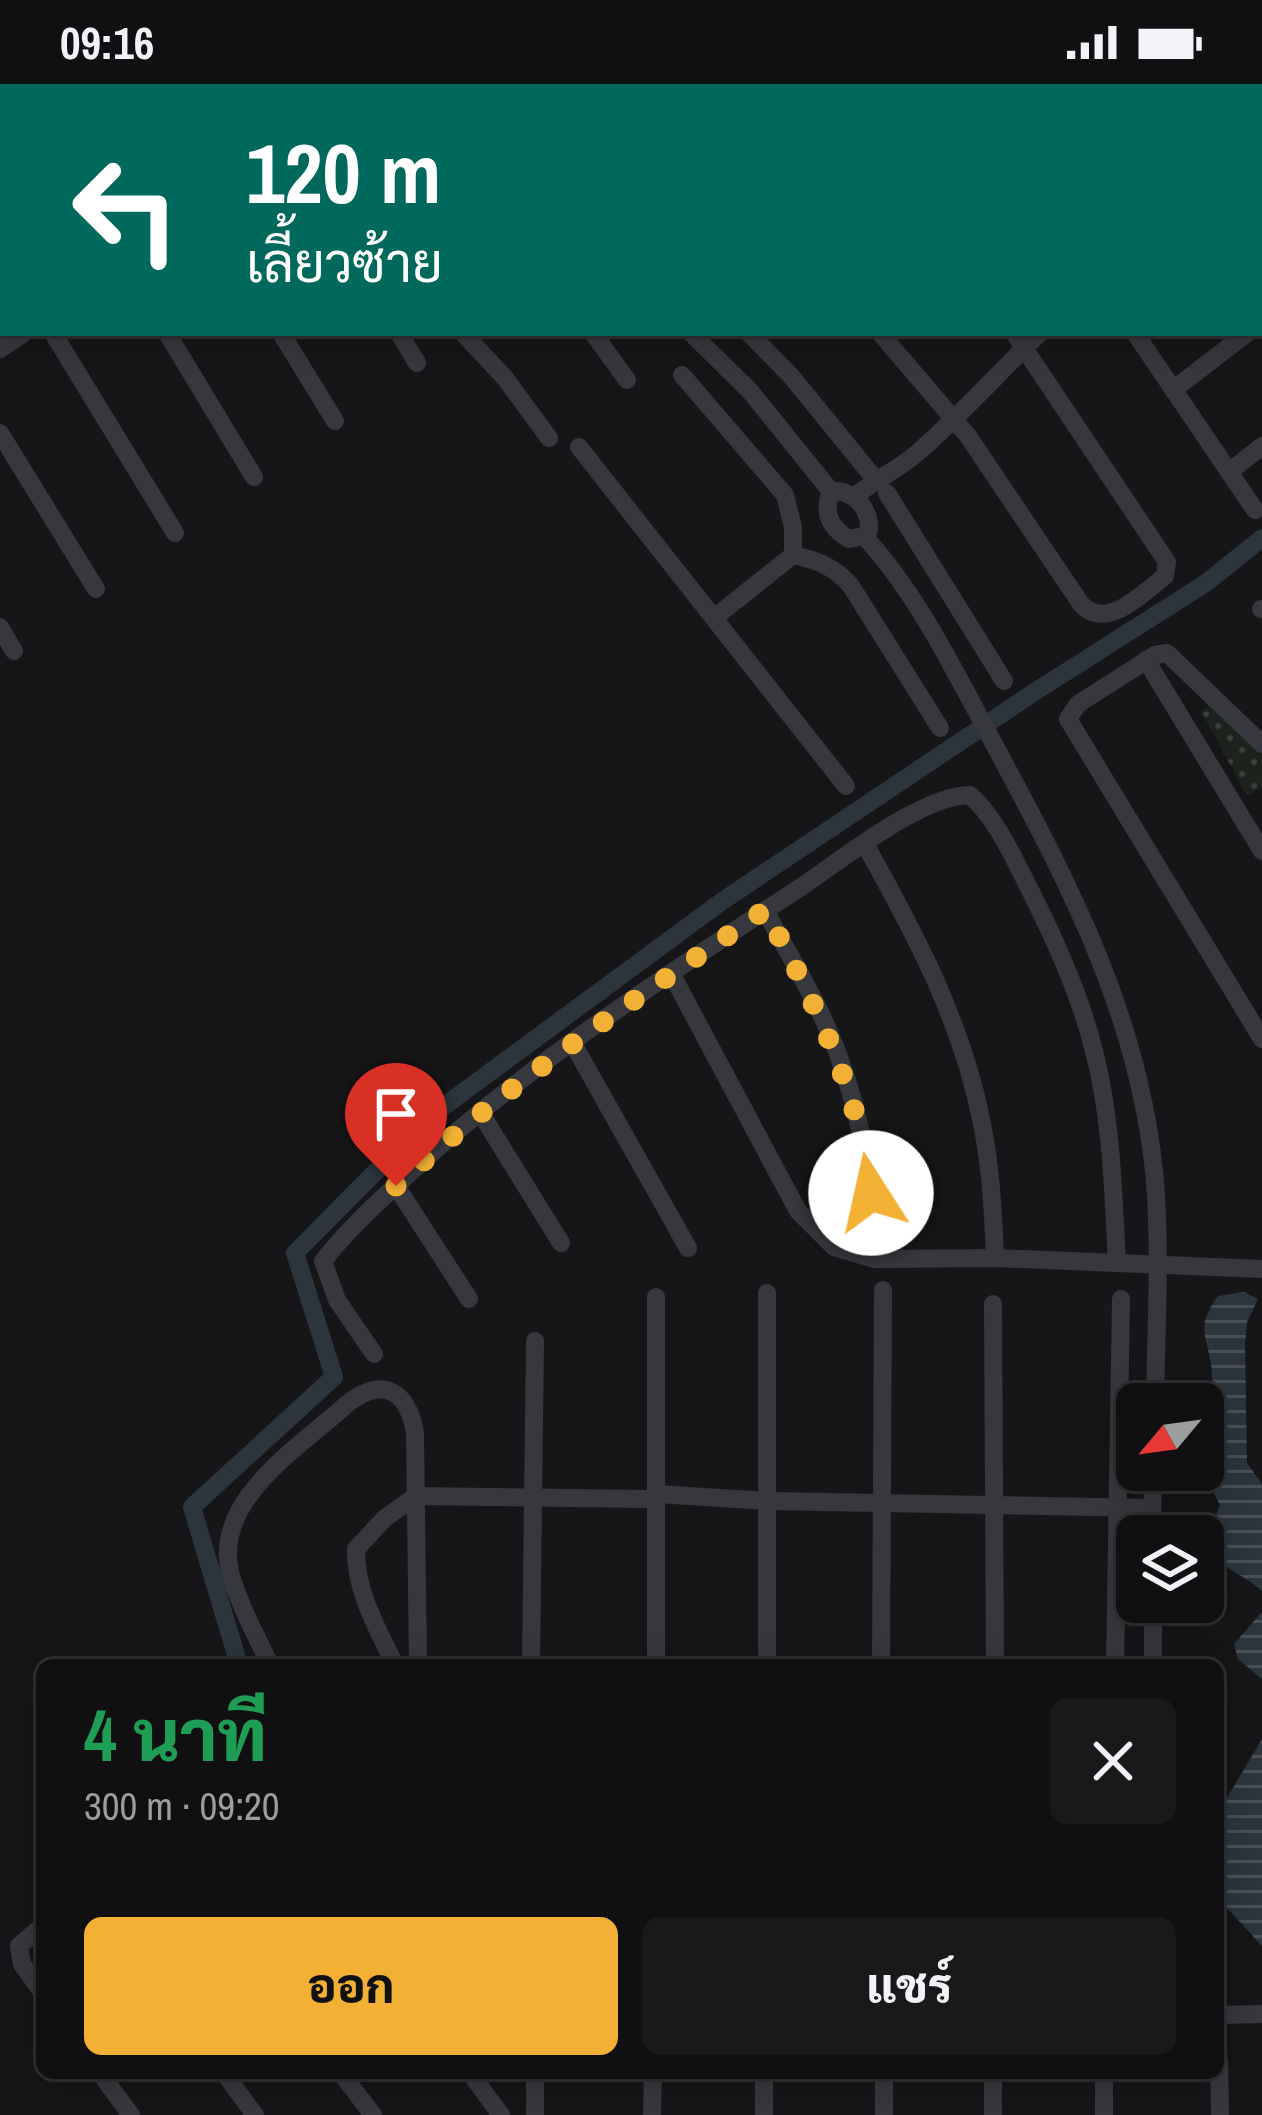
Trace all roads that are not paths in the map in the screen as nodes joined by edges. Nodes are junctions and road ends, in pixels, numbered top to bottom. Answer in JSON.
{"nodes":[{"id":1,"x":55,"y":336,"type":"edge"},
{"id":2,"x":169,"y":336,"type":"edge"},
{"id":3,"x":283,"y":336,"type":"edge"},
{"id":4,"x":402,"y":336,"type":"edge"},
{"id":5,"x":469,"y":336,"type":"edge"},
{"id":6,"x":595,"y":336,"type":"edge"},
{"id":7,"x":694,"y":336,"type":"edge"},
{"id":8,"x":752,"y":336,"type":"edge"},
{"id":9,"x":883,"y":336,"type":"edge"},
{"id":10,"x":1137,"y":336,"type":"edge"},
{"id":11,"x":1243,"y":336,"type":"edge"},
{"id":12,"x":1027,"y":338,"type":"edge"},
{"id":13,"x":417,"y":363,"type":"dead end"},
{"id":14,"x":682,"y":375,"type":"dead end"},
{"id":15,"x":627,"y":380,"type":"dead end"},
{"id":16,"x":1173,"y":390,"type":"junction"},
{"id":17,"x":954,"y":420,"type":"junction"},
{"id":18,"x":335,"y":422,"type":"dead end"},
{"id":19,"x":0,"y":433,"type":"edge"},
{"id":20,"x":549,"y":438,"type":"dead end"},
{"id":21,"x":1262,"y":446,"type":"edge"},
{"id":22,"x":579,"y":447,"type":"dead end"},
{"id":23,"x":1228,"y":472,"type":"junction"},
{"id":24,"x":254,"y":477,"type":"dead end"},
{"id":25,"x":885,"y":482,"type":"junction"},
{"id":26,"x":833,"y":494,"type":"junction"},
{"id":27,"x":860,"y":504,"type":"junction"},
{"id":28,"x":1255,"y":511,"type":"dead end"},
{"id":29,"x":827,"y":515,"type":"junction"},
{"id":30,"x":175,"y":533,"type":"dead end"},
{"id":31,"x":794,"y":535,"type":"junction"},
{"id":32,"x":841,"y":535,"type":"junction"},
{"id":33,"x":864,"y":536,"type":"junction"},
{"id":34,"x":803,"y":557,"type":"junction"},
{"id":35,"x":96,"y":589,"type":"dead end"},
{"id":36,"x":714,"y":618,"type":"junction"},
{"id":37,"x":0,"y":627,"type":"edge"},
{"id":38,"x":14,"y":651,"type":"dead end"},
{"id":39,"x":1147,"y":661,"type":"junction"},
{"id":40,"x":1004,"y":681,"type":"dead end"},
{"id":41,"x":940,"y":728,"type":"dead end"},
{"id":42,"x":1262,"y":744,"type":"edge"},
{"id":43,"x":846,"y":786,"type":"dead end"},
{"id":44,"x":865,"y":844,"type":"junction"},
{"id":45,"x":1262,"y":851,"type":"edge"},
{"id":46,"x":765,"y":910,"type":"junction"},
{"id":47,"x":672,"y":975,"type":"junction"},
{"id":48,"x":1262,"y":1039,"type":"edge"},
{"id":49,"x":572,"y":1042,"type":"junction"},
{"id":50,"x":480,"y":1112,"type":"junction"},
{"id":51,"x":396,"y":1186,"type":"junction"},
{"id":52,"x":561,"y":1243,"type":"dead end"},
{"id":53,"x":688,"y":1248,"type":"dead end"},
{"id":54,"x":875,"y":1258,"type":"junction"},
{"id":55,"x":995,"y":1258,"type":"junction"},
{"id":56,"x":1117,"y":1263,"type":"junction"},
{"id":57,"x":1158,"y":1266,"type":"junction"},
{"id":58,"x":1262,"y":1269,"type":"edge"},
{"id":59,"x":883,"y":1290,"type":"dead end"},
{"id":60,"x":766,"y":1293,"type":"dead end"},
{"id":61,"x":656,"y":1297,"type":"dead end"},
{"id":62,"x":469,"y":1299,"type":"dead end"},
{"id":63,"x":1121,"y":1299,"type":"dead end"},
{"id":64,"x":993,"y":1304,"type":"dead end"},
{"id":65,"x":535,"y":1341,"type":"dead end"},
{"id":66,"x":374,"y":1354,"type":"dead end"},
{"id":67,"x":1155,"y":1383,"type":"edge"},
{"id":68,"x":1152,"y":1491,"type":"edge"},
{"id":69,"x":656,"y":1494,"type":"junction"},
{"id":70,"x":416,"y":1496,"type":"junction"},
{"id":71,"x":531,"y":1498,"type":"junction"},
{"id":72,"x":769,"y":1501,"type":"junction"},
{"id":73,"x":880,"y":1502,"type":"junction"},
{"id":74,"x":993,"y":1505,"type":"junction"},
{"id":75,"x":1117,"y":1506,"type":"junction"},
{"id":76,"x":1152,"y":1508,"type":"junction"},
{"id":77,"x":1152,"y":1515,"type":"edge"},
{"id":78,"x":1153,"y":1623,"type":"edge"},
{"id":79,"x":267,"y":1659,"type":"edge"},
{"id":80,"x":392,"y":1659,"type":"edge"},
{"id":81,"x":418,"y":1659,"type":"edge"},
{"id":82,"x":531,"y":1659,"type":"edge"},
{"id":83,"x":656,"y":1659,"type":"edge"},
{"id":84,"x":766,"y":1659,"type":"edge"},
{"id":85,"x":881,"y":1659,"type":"edge"},
{"id":86,"x":994,"y":1659,"type":"edge"},
{"id":87,"x":1115,"y":1659,"type":"edge"},
{"id":88,"x":1153,"y":1659,"type":"edge"},
{"id":89,"x":36,"y":1931,"type":"edge"},
{"id":90,"x":36,"y":1982,"type":"edge"},
{"id":91,"x":1262,"y":2014,"type":"edge"},
{"id":92,"x":1224,"y":2015,"type":"edge"},
{"id":93,"x":104,"y":2079,"type":"edge"},
{"id":94,"x":228,"y":2079,"type":"edge"},
{"id":95,"x":346,"y":2079,"type":"edge"},
{"id":96,"x":474,"y":2079,"type":"edge"},
{"id":97,"x":535,"y":2079,"type":"edge"},
{"id":98,"x":653,"y":2079,"type":"edge"},
{"id":99,"x":764,"y":2079,"type":"edge"},
{"id":100,"x":884,"y":2079,"type":"edge"},
{"id":101,"x":993,"y":2079,"type":"edge"},
{"id":102,"x":1104,"y":2079,"type":"edge"},
{"id":103,"x":1219,"y":2079,"type":"edge"},
{"id":104,"x":130,"y":2115,"type":"edge"},
{"id":105,"x":255,"y":2115,"type":"edge"},
{"id":106,"x":373,"y":2115,"type":"edge"},
{"id":107,"x":501,"y":2115,"type":"edge"},
{"id":108,"x":535,"y":2115,"type":"edge"},
{"id":109,"x":652,"y":2115,"type":"edge"},
{"id":110,"x":764,"y":2115,"type":"edge"},
{"id":111,"x":884,"y":2115,"type":"edge"},
{"id":112,"x":993,"y":2115,"type":"edge"},
{"id":113,"x":1104,"y":2115,"type":"edge"},
{"id":114,"x":1220,"y":2115,"type":"edge"}],
"edges":[{"from":1,"to":30,"type":"street"},
{"from":2,"to":24,"type":"street"},
{"from":3,"to":18,"type":"street"},
{"from":4,"to":13,"type":"street"},
{"from":5,"to":20,"type":"street"},
{"from":6,"to":15,"type":"street"},
{"from":7,"to":26,"type":"street"},
{"from":8,"to":25,"type":"street"},
{"from":9,"to":17,"type":"street"},
{"from":10,"to":16,"type":"street"},
{"from":11,"to":16,"type":"street"},
{"from":12,"to":17,"type":"street"},
{"from":12,"to":17,"type":"street"},
{"from":14,"to":31,"type":"street"},
{"from":16,"to":23,"type":"street"},
{"from":17,"to":25,"type":"street"},
{"from":19,"to":35,"type":"street"},
{"from":21,"to":23,"type":"street"},
{"from":22,"to":36,"type":"street"},
{"from":23,"to":28,"type":"street"},
{"from":25,"to":27,"type":"street"},
{"from":25,"to":40,"type":"street"},
{"from":26,"to":27,"type":"street"},
{"from":26,"to":29,"type":"street"},
{"from":27,"to":33,"type":"street"},
{"from":29,"to":31,"type":"street"},
{"from":29,"to":32,"type":"street"},
{"from":31,"to":34,"type":"street"},
{"from":32,"to":33,"type":"street"},
{"from":32,"to":34,"type":"street"},
{"from":33,"to":57,"type":"street"},
{"from":34,"to":36,"type":"street"},
{"from":34,"to":41,"type":"street"},
{"from":36,"to":43,"type":"street"},
{"from":37,"to":38,"type":"street"},
{"from":39,"to":42,"type":"street"},
{"from":39,"to":45,"type":"street"},
{"from":39,"to":48,"type":"street"},
{"from":44,"to":46,"type":"street"},
{"from":44,"to":55,"type":"street"},
{"from":44,"to":56,"type":"street"},
{"from":46,"to":47,"type":"street"},
{"from":46,"to":54,"type":"street"},
{"from":47,"to":49,"type":"street"},
{"from":47,"to":54,"type":"street"},
{"from":49,"to":50,"type":"street"},
{"from":49,"to":53,"type":"street"},
{"from":50,"to":51,"type":"street"},
{"from":50,"to":52,"type":"street"},
{"from":51,"to":62,"type":"street"},
{"from":51,"to":66,"type":"street"},
{"from":54,"to":55,"type":"street"},
{"from":55,"to":56,"type":"street"},
{"from":56,"to":57,"type":"street"},
{"from":57,"to":58,"type":"street"},
{"from":57,"to":67,"type":"street"},
{"from":59,"to":73,"type":"street"},
{"from":60,"to":72,"type":"street"},
{"from":61,"to":69,"type":"street"},
{"from":63,"to":75,"type":"street"},
{"from":64,"to":74,"type":"street"},
{"from":65,"to":71,"type":"street"},
{"from":68,"to":76,"type":"street"},
{"from":69,"to":71,"type":"street"},
{"from":69,"to":72,"type":"street"},
{"from":69,"to":83,"type":"street"},
{"from":70,"to":71,"type":"street"},
{"from":70,"to":79,"type":"street"},
{"from":70,"to":80,"type":"street"},
{"from":70,"to":81,"type":"street"},
{"from":71,"to":82,"type":"street"},
{"from":72,"to":73,"type":"street"},
{"from":72,"to":84,"type":"street"},
{"from":73,"to":74,"type":"street"},
{"from":73,"to":85,"type":"street"},
{"from":74,"to":75,"type":"street"},
{"from":74,"to":86,"type":"street"},
{"from":75,"to":76,"type":"street"},
{"from":75,"to":87,"type":"street"},
{"from":76,"to":77,"type":"street"},
{"from":78,"to":88,"type":"street"},
{"from":89,"to":90,"type":"street"},
{"from":91,"to":92,"type":"street"},
{"from":93,"to":104,"type":"street"},
{"from":94,"to":105,"type":"street"},
{"from":95,"to":106,"type":"street"},
{"from":96,"to":107,"type":"street"},
{"from":97,"to":108,"type":"street"},
{"from":98,"to":109,"type":"street"},
{"from":99,"to":110,"type":"street"},
{"from":100,"to":111,"type":"street"},
{"from":101,"to":112,"type":"street"},
{"from":102,"to":113,"type":"street"},
{"from":103,"to":114,"type":"street"}]}
